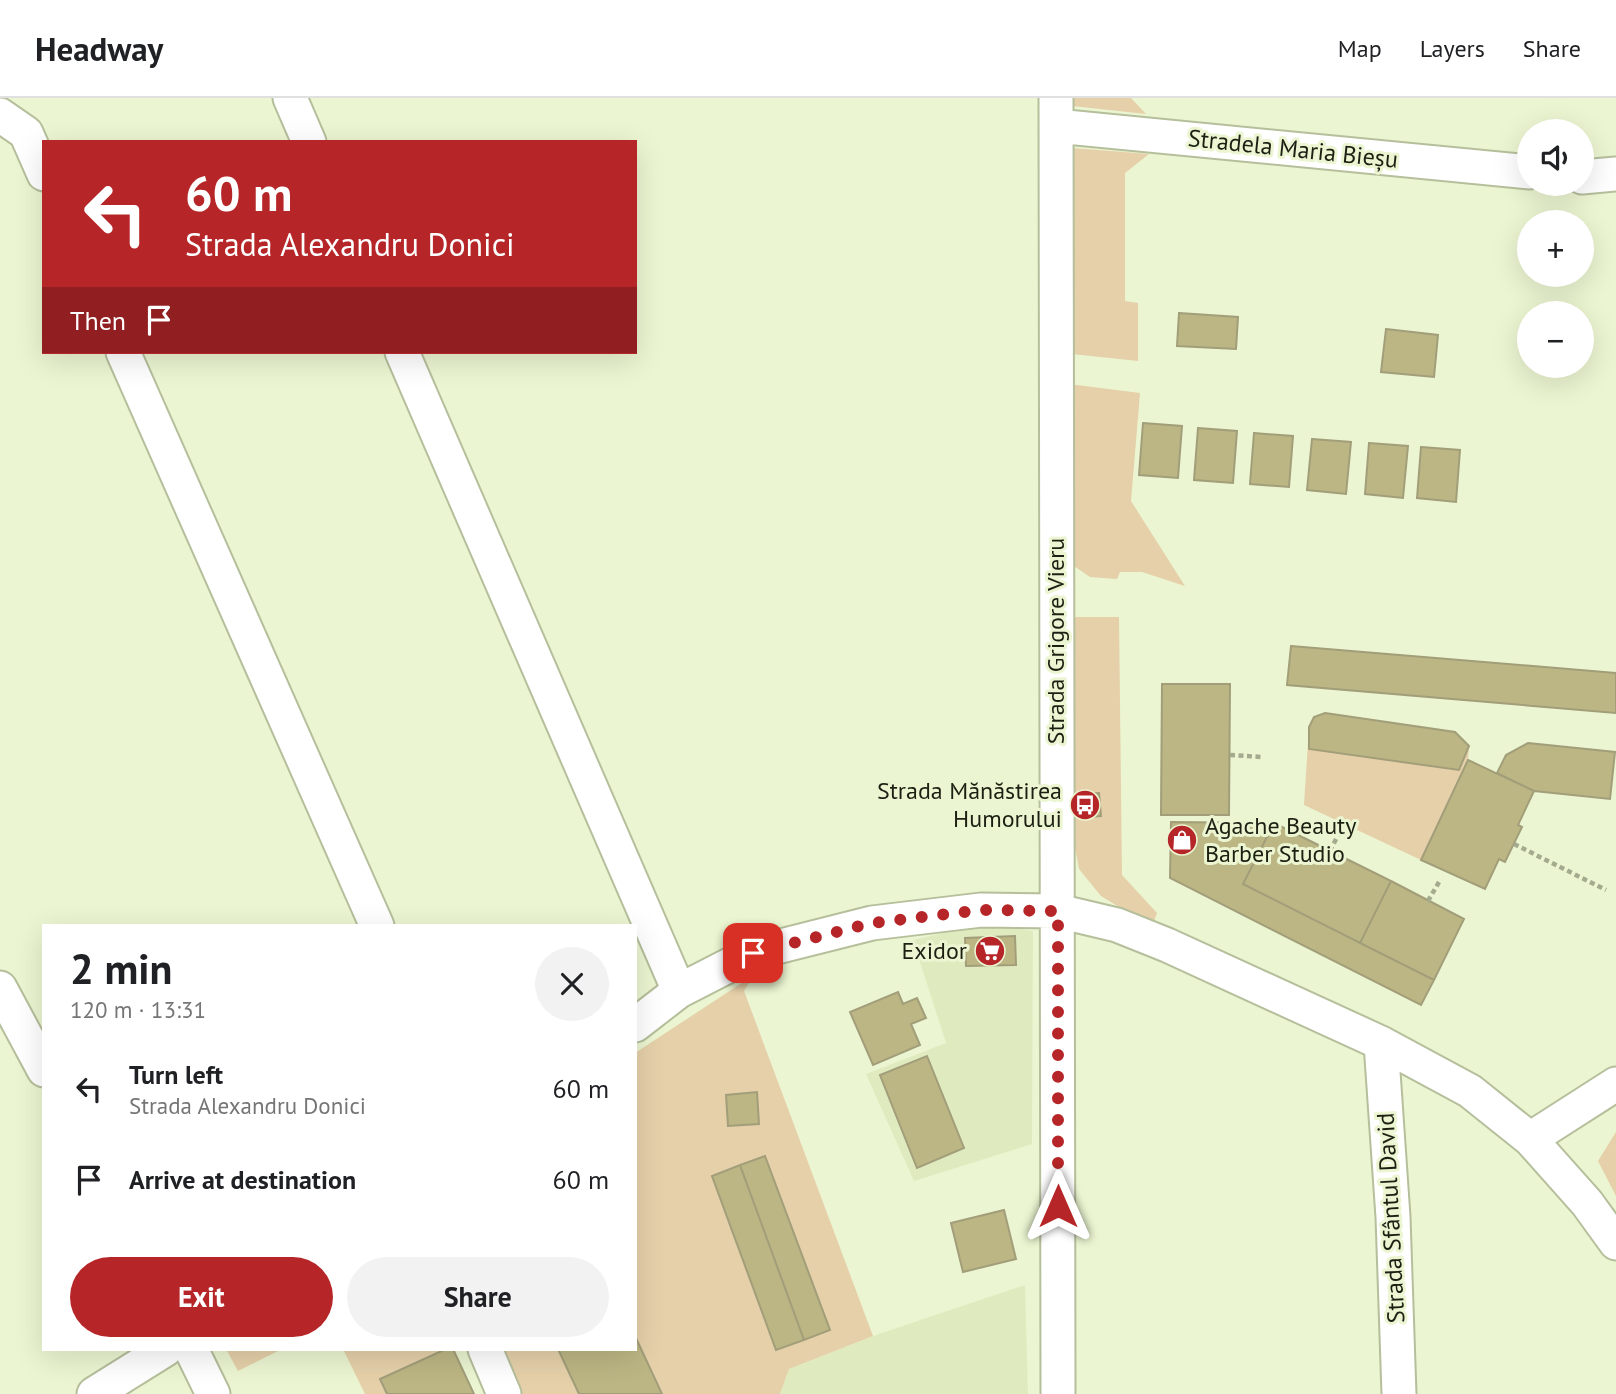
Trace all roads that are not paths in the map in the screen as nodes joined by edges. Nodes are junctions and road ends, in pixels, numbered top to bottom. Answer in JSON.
{"nodes":[{"id":1,"x":290,"y":98,"type":"edge"},
{"id":2,"x":1056,"y":112,"type":"edge"},
{"id":3,"x":0,"y":115,"type":"edge"},
{"id":4,"x":308,"y":140,"type":"edge"},
{"id":5,"x":42,"y":169,"type":"edge"},
{"id":6,"x":1517,"y":170,"type":"edge"},
{"id":7,"x":1616,"y":174,"type":"edge"},
{"id":8,"x":1594,"y":176,"type":"edge"},
{"id":9,"x":123,"y":354,"type":"edge"},
{"id":10,"x":403,"y":354,"type":"edge"},
{"id":11,"x":1058,"y":911,"type":"junction"},
{"id":12,"x":376,"y":924,"type":"edge"},
{"id":13,"x":0,"y":988,"type":"edge"},
{"id":14,"x":679,"y":992,"type":"junction"},
{"id":15,"x":637,"y":1024,"type":"edge"},
{"id":16,"x":1381,"y":1043,"type":"junction"},
{"id":17,"x":42,"y":1066,"type":"edge"},
{"id":18,"x":1616,"y":1084,"type":"edge"},
{"id":19,"x":1530,"y":1139,"type":"junction"},
{"id":20,"x":1616,"y":1243,"type":"edge"},
{"id":21,"x":163,"y":1351,"type":"edge"},
{"id":22,"x":192,"y":1351,"type":"edge"},
{"id":23,"x":486,"y":1351,"type":"edge"},
{"id":24,"x":94,"y":1394,"type":"edge"},
{"id":25,"x":213,"y":1394,"type":"edge"},
{"id":26,"x":504,"y":1394,"type":"edge"},
{"id":27,"x":1058,"y":1394,"type":"edge"},
{"id":28,"x":1399,"y":1394,"type":"edge"}],
"edges":[{"from":1,"to":4,"type":"street"},
{"from":2,"to":6,"type":"street","name":"Stradela Maria Bieșu"},
{"from":2,"to":11,"type":"street","name":"Strada Grigore Vieru"},
{"from":3,"to":5,"type":"street"},
{"from":7,"to":8,"type":"street"},
{"from":9,"to":12,"type":"street"},
{"from":10,"to":14,"type":"street"},
{"from":11,"to":14,"type":"street"},
{"from":11,"to":16,"type":"street"},
{"from":11,"to":27,"type":"street","name":"Strada Grigore Vieru"},
{"from":13,"to":17,"type":"street"},
{"from":14,"to":15,"type":"street"},
{"from":16,"to":19,"type":"street"},
{"from":16,"to":28,"type":"street","name":"Strada Sfântul David"},
{"from":18,"to":19,"type":"street"},
{"from":19,"to":20,"type":"street"},
{"from":21,"to":24,"type":"street"},
{"from":22,"to":25,"type":"street"},
{"from":23,"to":26,"type":"street"}]}
